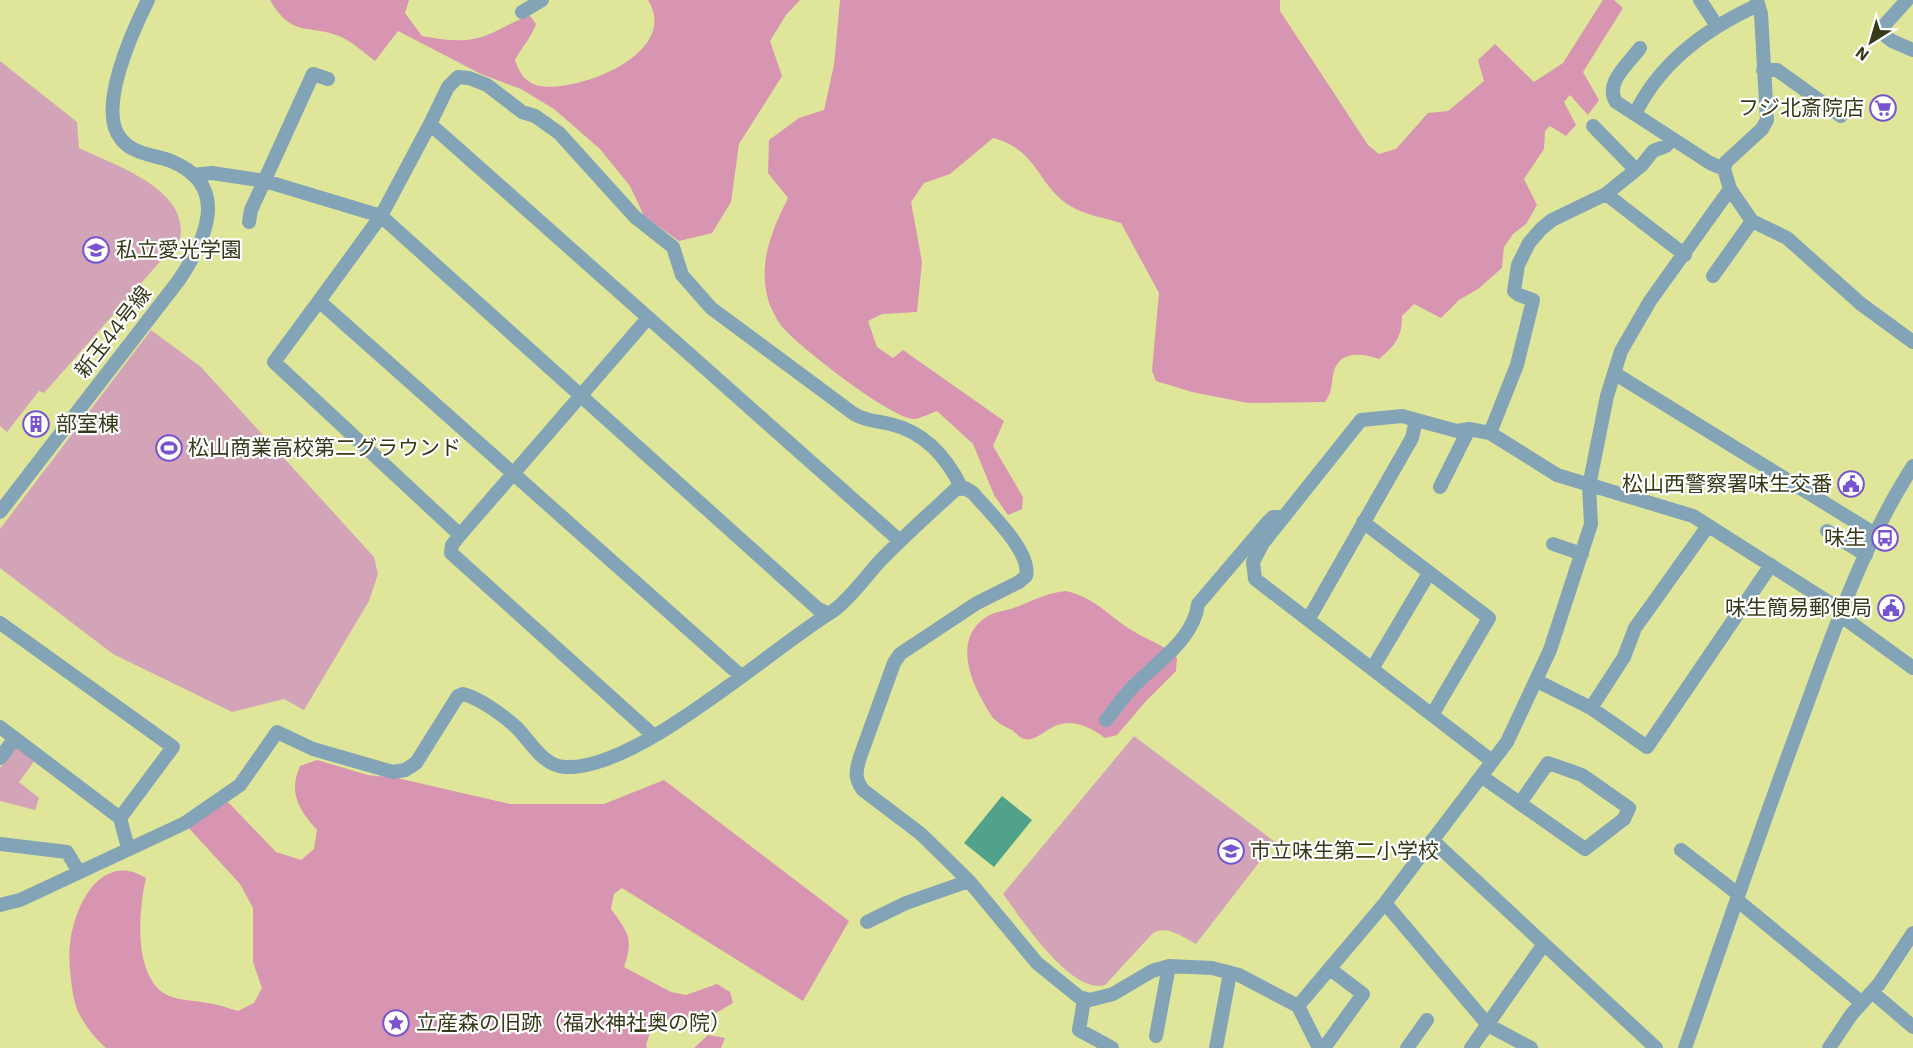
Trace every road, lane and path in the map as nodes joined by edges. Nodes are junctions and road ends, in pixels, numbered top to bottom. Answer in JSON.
{"nodes":[{"id":1,"x":148,"y":0,"type":"edge"},
{"id":2,"x":542,"y":0,"type":"edge"},
{"id":3,"x":1700,"y":0,"type":"edge"},
{"id":4,"x":1907,"y":0,"type":"edge"},
{"id":5,"x":1758,"y":2,"type":"edge"},
{"id":6,"x":522,"y":12,"type":"dead end"},
{"id":7,"x":1717,"y":26,"type":"junction"},
{"id":8,"x":1640,"y":48,"type":"dead end"},
{"id":9,"x":1913,"y":50,"type":"edge"},
{"id":10,"x":1763,"y":70,"type":"junction"},
{"id":11,"x":328,"y":79,"type":"dead end"},
{"id":12,"x":1635,"y":114,"type":"junction"},
{"id":13,"x":1841,"y":116,"type":"dead end"},
{"id":14,"x":430,"y":124,"type":"junction"},
{"id":15,"x":1593,"y":126,"type":"dead end"},
{"id":16,"x":1672,"y":139,"type":"junction"},
{"id":17,"x":1724,"y":169,"type":"junction"},
{"id":18,"x":1636,"y":170,"type":"junction"},
{"id":19,"x":193,"y":175,"type":"junction"},
{"id":20,"x":265,"y":181,"type":"junction"},
{"id":21,"x":1730,"y":189,"type":"junction"},
{"id":22,"x":1606,"y":194,"type":"junction"},
{"id":23,"x":381,"y":216,"type":"junction"},
{"id":24,"x":1752,"y":221,"type":"junction"},
{"id":25,"x":249,"y":222,"type":"dead end"},
{"id":26,"x":1685,"y":255,"type":"junction"},
{"id":27,"x":1713,"y":276,"type":"dead end"},
{"id":28,"x":319,"y":301,"type":"junction"},
{"id":29,"x":648,"y":318,"type":"junction"},
{"id":30,"x":1913,"y":342,"type":"edge"},
{"id":31,"x":1614,"y":373,"type":"junction"},
{"id":32,"x":582,"y":397,"type":"junction"},
{"id":33,"x":1416,"y":420,"type":"junction"},
{"id":34,"x":1469,"y":429,"type":"junction"},
{"id":35,"x":1490,"y":433,"type":"junction"},
{"id":36,"x":1913,"y":466,"type":"edge"},
{"id":37,"x":513,"y":476,"type":"junction"},
{"id":38,"x":1589,"y":486,"type":"junction"},
{"id":39,"x":1440,"y":487,"type":"dead end"},
{"id":40,"x":962,"y":489,"type":"junction"},
{"id":41,"x":0,"y":512,"type":"edge"},
{"id":42,"x":1284,"y":517,"type":"junction"},
{"id":43,"x":1363,"y":522,"type":"junction"},
{"id":44,"x":1708,"y":526,"type":"junction"},
{"id":45,"x":1827,"y":531,"type":"dead end"},
{"id":46,"x":1875,"y":534,"type":"junction"},
{"id":47,"x":460,"y":535,"type":"junction"},
{"id":48,"x":900,"y":541,"type":"junction"},
{"id":49,"x":1553,"y":544,"type":"dead end"},
{"id":50,"x":1582,"y":554,"type":"junction"},
{"id":51,"x":1866,"y":555,"type":"junction"},
{"id":52,"x":1770,"y":565,"type":"junction"},
{"id":53,"x":1430,"y":573,"type":"junction"},
{"id":54,"x":1840,"y":612,"type":"junction"},
{"id":55,"x":827,"y":613,"type":"junction"},
{"id":56,"x":1308,"y":620,"type":"junction"},
{"id":57,"x":0,"y":623,"type":"edge"},
{"id":58,"x":1913,"y":668,"type":"edge"},
{"id":59,"x":1372,"y":669,"type":"junction"},
{"id":60,"x":741,"y":676,"type":"junction"},
{"id":61,"x":1538,"y":681,"type":"junction"},
{"id":62,"x":1591,"y":708,"type":"junction"},
{"id":63,"x":1432,"y":715,"type":"junction"},
{"id":64,"x":1106,"y":720,"type":"dead end"},
{"id":65,"x":0,"y":727,"type":"edge"},
{"id":66,"x":654,"y":736,"type":"junction"},
{"id":67,"x":15,"y":738,"type":"junction"},
{"id":68,"x":0,"y":758,"type":"edge"},
{"id":69,"x":1492,"y":761,"type":"junction"},
{"id":70,"x":1481,"y":776,"type":"junction"},
{"id":71,"x":1520,"y":803,"type":"junction"},
{"id":72,"x":120,"y":818,"type":"junction"},
{"id":73,"x":1432,"y":840,"type":"junction"},
{"id":74,"x":0,"y":844,"type":"edge"},
{"id":75,"x":128,"y":848,"type":"junction"},
{"id":76,"x":1681,"y":850,"type":"dead end"},
{"id":77,"x":80,"y":872,"type":"junction"},
{"id":78,"x":969,"y":881,"type":"junction"},
{"id":79,"x":1738,"y":897,"type":"junction"},
{"id":80,"x":1385,"y":903,"type":"junction"},
{"id":81,"x":0,"y":905,"type":"edge"},
{"id":82,"x":867,"y":922,"type":"dead end"},
{"id":83,"x":1913,"y":933,"type":"edge"},
{"id":84,"x":1544,"y":944,"type":"junction"},
{"id":85,"x":1169,"y":966,"type":"junction"},
{"id":86,"x":1330,"y":969,"type":"junction"},
{"id":87,"x":1230,"y":973,"type":"junction"},
{"id":88,"x":1872,"y":992,"type":"junction"},
{"id":89,"x":1084,"y":1000,"type":"junction"},
{"id":90,"x":1862,"y":1003,"type":"junction"},
{"id":91,"x":1299,"y":1006,"type":"junction"},
{"id":92,"x":1427,"y":1020,"type":"dead end"},
{"id":93,"x":1488,"y":1025,"type":"junction"},
{"id":94,"x":1913,"y":1027,"type":"edge"},
{"id":95,"x":1156,"y":1036,"type":"dead end"},
{"id":96,"x":1112,"y":1048,"type":"edge"},
{"id":97,"x":1216,"y":1048,"type":"edge"},
{"id":98,"x":1319,"y":1048,"type":"edge"},
{"id":99,"x":1324,"y":1048,"type":"edge"},
{"id":100,"x":1407,"y":1048,"type":"edge"},
{"id":101,"x":1472,"y":1048,"type":"edge"},
{"id":102,"x":1531,"y":1048,"type":"edge"},
{"id":103,"x":1656,"y":1048,"type":"edge"},
{"id":104,"x":1685,"y":1048,"type":"edge"},
{"id":105,"x":1829,"y":1048,"type":"edge"}],
"edges":[{"from":1,"to":19,"type":"street"},
{"from":2,"to":6,"type":"street"},
{"from":3,"to":7,"type":"street"},
{"from":4,"to":9,"type":"street"},
{"from":5,"to":7,"type":"street"},
{"from":5,"to":10,"type":"street"},
{"from":7,"to":12,"type":"street"},
{"from":8,"to":12,"type":"street"},
{"from":10,"to":13,"type":"street"},
{"from":10,"to":17,"type":"street"},
{"from":11,"to":20,"type":"street"},
{"from":12,"to":16,"type":"street"},
{"from":14,"to":23,"type":"street"},
{"from":14,"to":29,"type":"street"},
{"from":14,"to":40,"type":"street"},
{"from":15,"to":18,"type":"street"},
{"from":16,"to":17,"type":"street"},
{"from":16,"to":18,"type":"street"},
{"from":17,"to":21,"type":"street"},
{"from":18,"to":22,"type":"street"},
{"from":19,"to":20,"type":"street"},
{"from":19,"to":41,"type":"street","name":"新玉44号線"},
{"from":20,"to":23,"type":"street"},
{"from":20,"to":25,"type":"street"},
{"from":21,"to":24,"type":"street"},
{"from":21,"to":26,"type":"street"},
{"from":22,"to":26,"type":"street"},
{"from":22,"to":35,"type":"street"},
{"from":23,"to":28,"type":"street"},
{"from":23,"to":32,"type":"street"},
{"from":24,"to":27,"type":"street"},
{"from":24,"to":30,"type":"street"},
{"from":26,"to":31,"type":"street"},
{"from":28,"to":37,"type":"street"},
{"from":28,"to":47,"type":"street"},
{"from":29,"to":32,"type":"street"},
{"from":29,"to":48,"type":"street"},
{"from":31,"to":38,"type":"street"},
{"from":31,"to":46,"type":"street"},
{"from":32,"to":37,"type":"street"},
{"from":32,"to":55,"type":"street"},
{"from":33,"to":34,"type":"street"},
{"from":33,"to":42,"type":"street"},
{"from":33,"to":43,"type":"street"},
{"from":34,"to":35,"type":"street"},
{"from":34,"to":39,"type":"street"},
{"from":35,"to":38,"type":"street"},
{"from":36,"to":46,"type":"street"},
{"from":37,"to":47,"type":"street"},
{"from":37,"to":60,"type":"street"},
{"from":38,"to":44,"type":"street"},
{"from":38,"to":50,"type":"street"},
{"from":40,"to":48,"type":"street"},
{"from":40,"to":78,"type":"street"},
{"from":42,"to":56,"type":"street"},
{"from":42,"to":64,"type":"street"},
{"from":43,"to":53,"type":"street"},
{"from":43,"to":56,"type":"street"},
{"from":44,"to":52,"type":"street"},
{"from":44,"to":62,"type":"street"},
{"from":45,"to":51,"type":"street"},
{"from":46,"to":51,"type":"street"},
{"from":47,"to":66,"type":"street"},
{"from":48,"to":55,"type":"street"},
{"from":49,"to":50,"type":"street"},
{"from":50,"to":61,"type":"street"},
{"from":51,"to":54,"type":"street"},
{"from":52,"to":54,"type":"street"},
{"from":52,"to":62,"type":"street"},
{"from":53,"to":59,"type":"street"},
{"from":53,"to":63,"type":"street"},
{"from":54,"to":58,"type":"street"},
{"from":54,"to":79,"type":"street"},
{"from":55,"to":60,"type":"street"},
{"from":56,"to":59,"type":"street"},
{"from":57,"to":72,"type":"street"},
{"from":59,"to":63,"type":"street"},
{"from":60,"to":66,"type":"street"},
{"from":61,"to":62,"type":"street"},
{"from":61,"to":69,"type":"street"},
{"from":63,"to":69,"type":"street"},
{"from":65,"to":67,"type":"street"},
{"from":66,"to":75,"type":"street"},
{"from":67,"to":68,"type":"street"},
{"from":67,"to":72,"type":"street"},
{"from":69,"to":70,"type":"street"},
{"from":70,"to":71,"type":"street"},
{"from":70,"to":73,"type":"street"},
{"from":71,"to":71,"type":"street"},
{"from":72,"to":75,"type":"street"},
{"from":73,"to":80,"type":"street"},
{"from":73,"to":84,"type":"street"},
{"from":74,"to":77,"type":"street"},
{"from":75,"to":77,"type":"street"},
{"from":76,"to":79,"type":"street"},
{"from":77,"to":81,"type":"street"},
{"from":78,"to":82,"type":"street"},
{"from":78,"to":89,"type":"street"},
{"from":79,"to":90,"type":"street"},
{"from":79,"to":104,"type":"street"},
{"from":80,"to":86,"type":"street"},
{"from":80,"to":93,"type":"street"},
{"from":83,"to":88,"type":"street"},
{"from":84,"to":93,"type":"street"},
{"from":84,"to":103,"type":"street"},
{"from":85,"to":87,"type":"street"},
{"from":85,"to":89,"type":"street"},
{"from":85,"to":95,"type":"street"},
{"from":86,"to":91,"type":"street"},
{"from":86,"to":99,"type":"street"},
{"from":87,"to":91,"type":"street"},
{"from":87,"to":97,"type":"street"},
{"from":88,"to":90,"type":"street"},
{"from":88,"to":94,"type":"street"},
{"from":89,"to":96,"type":"street"},
{"from":90,"to":105,"type":"street"},
{"from":91,"to":98,"type":"street"},
{"from":92,"to":100,"type":"street"},
{"from":93,"to":101,"type":"street"},
{"from":93,"to":102,"type":"street"}]}
